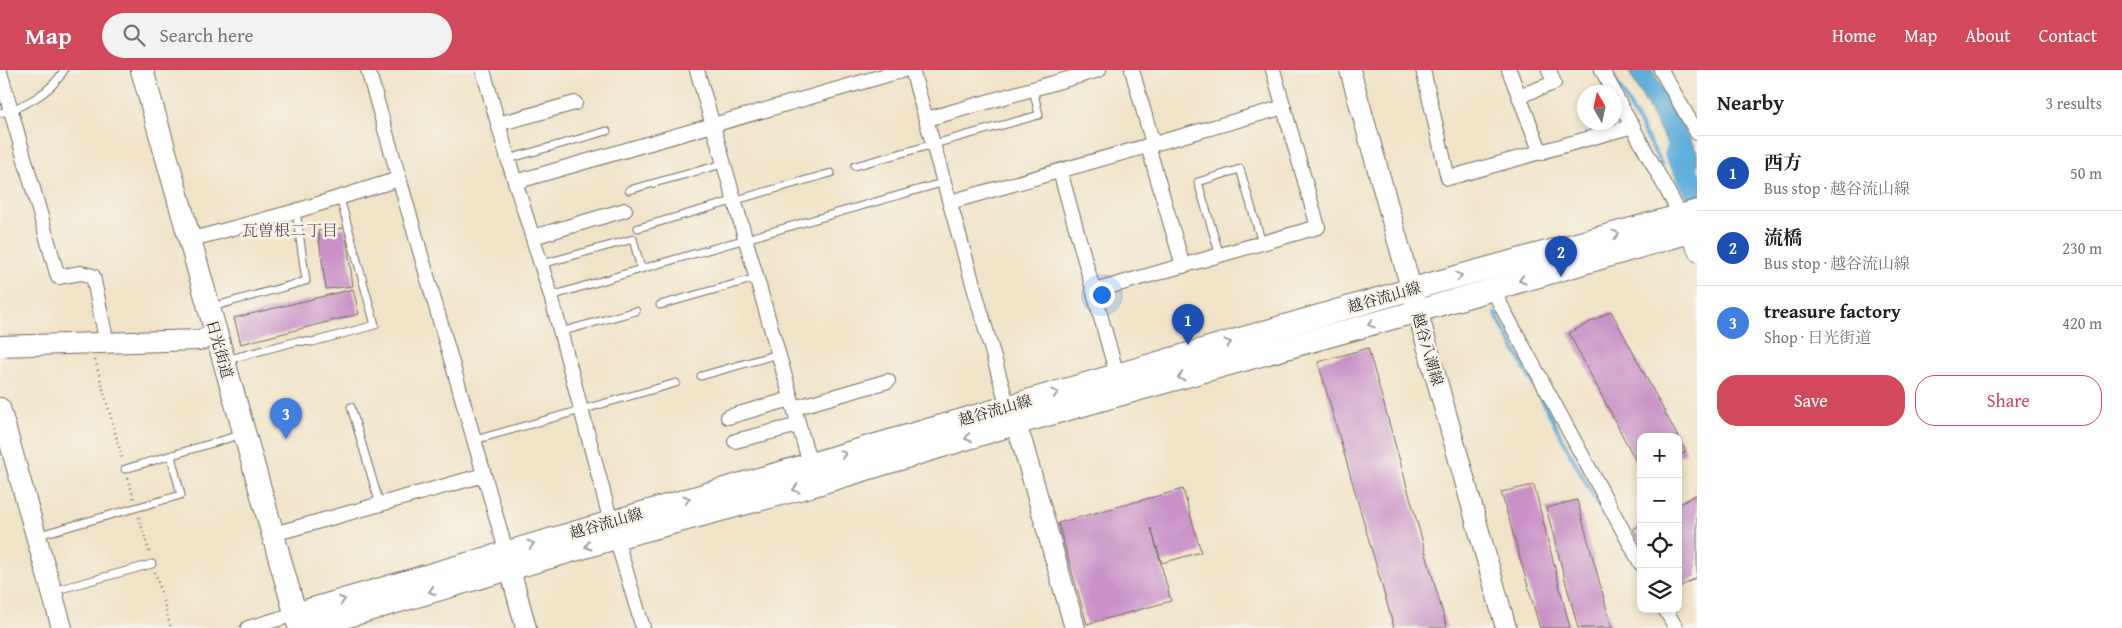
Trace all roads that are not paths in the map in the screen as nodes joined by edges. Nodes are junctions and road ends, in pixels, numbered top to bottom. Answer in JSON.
{"nodes":[{"id":1,"x":64,"y":70,"type":"edge"},
{"id":2,"x":142,"y":70,"type":"edge"},
{"id":3,"x":368,"y":70,"type":"edge"},
{"id":4,"x":483,"y":70,"type":"edge"},
{"id":5,"x":697,"y":70,"type":"edge"},
{"id":6,"x":904,"y":70,"type":"edge"},
{"id":7,"x":912,"y":70,"type":"edge"},
{"id":8,"x":1099,"y":70,"type":"edge"},
{"id":9,"x":1132,"y":70,"type":"edge"},
{"id":10,"x":1273,"y":70,"type":"edge"},
{"id":11,"x":1350,"y":70,"type":"edge"},
{"id":12,"x":1423,"y":70,"type":"edge"},
{"id":13,"x":1509,"y":70,"type":"edge"},
{"id":14,"x":1549,"y":70,"type":"edge"},
{"id":15,"x":1602,"y":70,"type":"edge"},
{"id":16,"x":1661,"y":70,"type":"edge"},
{"id":17,"x":0,"y":72,"type":"edge"},
{"id":18,"x":1610,"y":85,"type":"edge"},
{"id":19,"x":1033,"y":88,"type":"junction"},
{"id":20,"x":1519,"y":96,"type":"junction"},
{"id":21,"x":575,"y":103,"type":"dead end"},
{"id":22,"x":1284,"y":107,"type":"junction"},
{"id":23,"x":1622,"y":107,"type":"edge"},
{"id":24,"x":6,"y":112,"type":"edge"},
{"id":25,"x":927,"y":119,"type":"junction"},
{"id":26,"x":498,"y":124,"type":"junction"},
{"id":27,"x":713,"y":125,"type":"junction"},
{"id":28,"x":1633,"y":126,"type":"junction"},
{"id":29,"x":607,"y":131,"type":"dead end"},
{"id":30,"x":1697,"y":133,"type":"edge"},
{"id":31,"x":934,"y":144,"type":"junction"},
{"id":32,"x":1151,"y":145,"type":"junction"},
{"id":33,"x":1541,"y":153,"type":"junction"},
{"id":34,"x":508,"y":158,"type":"junction"},
{"id":35,"x":723,"y":164,"type":"junction"},
{"id":36,"x":855,"y":166,"type":"dead end"},
{"id":37,"x":1060,"y":171,"type":"junction"},
{"id":38,"x":831,"y":174,"type":"dead end"},
{"id":39,"x":399,"y":179,"type":"junction"},
{"id":40,"x":515,"y":182,"type":"junction"},
{"id":41,"x":944,"y":182,"type":"junction"},
{"id":42,"x":629,"y":190,"type":"dead end"},
{"id":43,"x":340,"y":198,"type":"junction"},
{"id":44,"x":734,"y":201,"type":"junction"},
{"id":45,"x":950,"y":202,"type":"junction"},
{"id":46,"x":625,"y":210,"type":"dead end"},
{"id":47,"x":296,"y":212,"type":"junction"},
{"id":48,"x":1688,"y":223,"type":"edge"},
{"id":49,"x":638,"y":228,"type":"dead end"},
{"id":50,"x":533,"y":237,"type":"junction"},
{"id":51,"x":746,"y":239,"type":"junction"},
{"id":52,"x":189,"y":240,"type":"junction"},
{"id":53,"x":1262,"y":243,"type":"junction"},
{"id":54,"x":1697,"y":254,"type":"edge"},
{"id":55,"x":1220,"y":256,"type":"junction"},
{"id":56,"x":542,"y":264,"type":"junction"},
{"id":57,"x":1183,"y":266,"type":"junction"},
{"id":58,"x":641,"y":269,"type":"junction"},
{"id":59,"x":756,"y":278,"type":"junction"},
{"id":60,"x":1412,"y":289,"type":"junction"},
{"id":61,"x":1492,"y":289,"type":"junction"},
{"id":62,"x":1094,"y":291,"type":"junction"},
{"id":63,"x":550,"y":296,"type":"junction"},
{"id":64,"x":660,"y":305,"type":"dead end"},
{"id":65,"x":208,"y":308,"type":"junction"},
{"id":66,"x":636,"y":311,"type":"dead end"},
{"id":67,"x":1418,"y":311,"type":"junction"},
{"id":68,"x":559,"y":332,"type":"junction"},
{"id":69,"x":216,"y":336,"type":"junction"},
{"id":70,"x":99,"y":344,"type":"junction"},
{"id":71,"x":0,"y":346,"type":"edge"},
{"id":72,"x":778,"y":354,"type":"junction"},
{"id":73,"x":223,"y":360,"type":"junction"},
{"id":74,"x":1117,"y":375,"type":"junction"},
{"id":75,"x":702,"y":376,"type":"dead end"},
{"id":76,"x":888,"y":381,"type":"dead end"},
{"id":77,"x":676,"y":383,"type":"dead end"},
{"id":78,"x":792,"y":403,"type":"junction"},
{"id":79,"x":351,"y":407,"type":"dead end"},
{"id":80,"x":0,"y":408,"type":"edge"},
{"id":81,"x":581,"y":410,"type":"junction"},
{"id":82,"x":1012,"y":415,"type":"junction"},
{"id":83,"x":728,"y":417,"type":"dead end"},
{"id":84,"x":799,"y":426,"type":"junction"},
{"id":85,"x":243,"y":434,"type":"junction"},
{"id":86,"x":475,"y":440,"type":"junction"},
{"id":87,"x":735,"y":442,"type":"dead end"},
{"id":88,"x":171,"y":456,"type":"junction"},
{"id":89,"x":810,"y":464,"type":"junction"},
{"id":90,"x":126,"y":468,"type":"road end"},
{"id":91,"x":484,"y":475,"type":"junction"},
{"id":92,"x":380,"y":505,"type":"junction"},
{"id":93,"x":614,"y":530,"type":"junction"},
{"id":94,"x":271,"y":534,"type":"junction"},
{"id":95,"x":36,"y":536,"type":"junction"},
{"id":96,"x":1637,"y":557,"type":"edge"},
{"id":97,"x":508,"y":560,"type":"junction"},
{"id":98,"x":152,"y":564,"type":"road end"},
{"id":99,"x":52,"y":591,"type":"junction"},
{"id":100,"x":1668,"y":613,"type":"edge"},
{"id":101,"x":300,"y":623,"type":"edge"},
{"id":102,"x":62,"y":628,"type":"edge"},
{"id":103,"x":248,"y":628,"type":"edge"},
{"id":104,"x":526,"y":628,"type":"edge"},
{"id":105,"x":643,"y":628,"type":"edge"},
{"id":106,"x":1075,"y":628,"type":"edge"},
{"id":107,"x":1506,"y":628,"type":"edge"},
{"id":108,"x":1676,"y":628,"type":"edge"}],
"edges":[{"from":1,"to":24,"type":"lane"},
{"from":2,"to":52,"type":"main road","name":"日光街道"},
{"from":3,"to":39,"type":"street"},
{"from":4,"to":26,"type":"street"},
{"from":5,"to":27,"type":"street"},
{"from":6,"to":27,"type":"street"},
{"from":7,"to":25,"type":"street"},
{"from":8,"to":19,"type":"street"},
{"from":9,"to":32,"type":"street"},
{"from":10,"to":22,"type":"street"},
{"from":11,"to":60,"type":"street","name":"越谷八潮線"},
{"from":12,"to":33,"type":"street"},
{"from":13,"to":20,"type":"street"},
{"from":14,"to":20,"type":"street"},
{"from":15,"to":18,"type":"street"},
{"from":16,"to":30,"type":"street"},
{"from":17,"to":24,"type":"street"},
{"from":19,"to":25,"type":"street"},
{"from":19,"to":31,"type":"lane"},
{"from":20,"to":33,"type":"street"},
{"from":21,"to":26,"type":"street"},
{"from":22,"to":32,"type":"street"},
{"from":22,"to":53,"type":"street"},
{"from":23,"to":28,"type":"street"},
{"from":24,"to":70,"type":"street"},
{"from":25,"to":31,"type":"street"},
{"from":26,"to":34,"type":"street"},
{"from":27,"to":35,"type":"street"},
{"from":27,"to":40,"type":"street"},
{"from":28,"to":33,"type":"street"},
{"from":28,"to":48,"type":"street"},
{"from":29,"to":34,"type":"lane"},
{"from":31,"to":36,"type":"lane"},
{"from":31,"to":41,"type":"street"},
{"from":32,"to":37,"type":"street"},
{"from":32,"to":57,"type":"street"},
{"from":34,"to":40,"type":"street"},
{"from":35,"to":42,"type":"lane"},
{"from":35,"to":44,"type":"street"},
{"from":37,"to":45,"type":"street"},
{"from":37,"to":62,"type":"street"},
{"from":38,"to":44,"type":"lane"},
{"from":39,"to":43,"type":"street"},
{"from":39,"to":86,"type":"street"},
{"from":40,"to":50,"type":"street"},
{"from":41,"to":45,"type":"street"},
{"from":41,"to":51,"type":"lane"},
{"from":43,"to":47,"type":"street"},
{"from":43,"to":73,"type":"lane"},
{"from":44,"to":49,"type":"lane"},
{"from":44,"to":51,"type":"street"},
{"from":45,"to":82,"type":"street"},
{"from":46,"to":50,"type":"street"},
{"from":47,"to":52,"type":"street"},
{"from":47,"to":65,"type":"lane"},
{"from":48,"to":54,"type":"street"},
{"from":60,"to":48,"type":"main road","name":"越谷流山線","one_way":true},
{"from":48,"to":61,"type":"main road","name":"越谷流山線","one_way":true},
{"from":50,"to":56,"type":"street"},
{"from":51,"to":58,"type":"lane"},
{"from":51,"to":59,"type":"street"},
{"from":52,"to":65,"type":"main road","name":"日光街道"},
{"from":53,"to":55,"type":"street"},
{"from":53,"to":55,"type":"lane"},
{"from":55,"to":57,"type":"street"},
{"from":56,"to":58,"type":"lane"},
{"from":56,"to":63,"type":"street"},
{"from":57,"to":62,"type":"street"},
{"from":58,"to":63,"type":"lane"},
{"from":59,"to":64,"type":"lane"},
{"from":59,"to":72,"type":"street"},
{"from":60,"to":67,"type":"street","name":"越谷八潮線"},
{"from":74,"to":60,"type":"main road","name":"越谷流山線","one_way":true},
{"from":61,"to":67,"type":"main road","name":"越谷流山線"},
{"from":61,"to":96,"type":"street"},
{"from":62,"to":74,"type":"street"},
{"from":63,"to":68,"type":"street"},
{"from":65,"to":69,"type":"main road","name":"日光街道"},
{"from":66,"to":68,"type":"lane"},
{"from":67,"to":82,"type":"main road","name":"越谷流山線","one_way":true},
{"from":67,"to":107,"type":"street","name":"越谷八潮線"},
{"from":68,"to":81,"type":"street"},
{"from":69,"to":70,"type":"street"},
{"from":69,"to":73,"type":"main road","name":"日光街道"},
{"from":70,"to":71,"type":"street"},
{"from":72,"to":75,"type":"lane"},
{"from":72,"to":78,"type":"street"},
{"from":73,"to":85,"type":"main road","name":"日光街道"},
{"from":82,"to":74,"type":"main road","name":"越谷流山線","one_way":true},
{"from":76,"to":78,"type":"street"},
{"from":77,"to":81,"type":"lane"},
{"from":78,"to":83,"type":"street"},
{"from":78,"to":84,"type":"street"},
{"from":79,"to":92,"type":"lane"},
{"from":80,"to":95,"type":"street"},
{"from":81,"to":86,"type":"lane"},
{"from":81,"to":93,"type":"street"},
{"from":89,"to":82,"type":"main road","name":"越谷流山線","one_way":true},
{"from":82,"to":93,"type":"main road","name":"越谷流山線","one_way":true},
{"from":82,"to":106,"type":"street"},
{"from":84,"to":87,"type":"street"},
{"from":84,"to":89,"type":"street"},
{"from":85,"to":88,"type":"lane"},
{"from":85,"to":94,"type":"main road","name":"日光街道"},
{"from":86,"to":91,"type":"street"},
{"from":88,"to":90,"type":"lane"},
{"from":88,"to":95,"type":"lane"},
{"from":93,"to":89,"type":"main road","name":"越谷流山線","one_way":true},
{"from":91,"to":92,"type":"street"},
{"from":91,"to":97,"type":"street"},
{"from":92,"to":94,"type":"street"},
{"from":93,"to":97,"type":"main road","name":"越谷流山線"},
{"from":93,"to":105,"type":"street"},
{"from":94,"to":101,"type":"main road","name":"日光街道"},
{"from":95,"to":99,"type":"street"},
{"from":97,"to":101,"type":"main road","name":"越谷流山線"},
{"from":97,"to":104,"type":"street"},
{"from":98,"to":99,"type":"lane"},
{"from":99,"to":102,"type":"street"},
{"from":100,"to":108,"type":"street"},
{"from":101,"to":103,"type":"street"}]}
